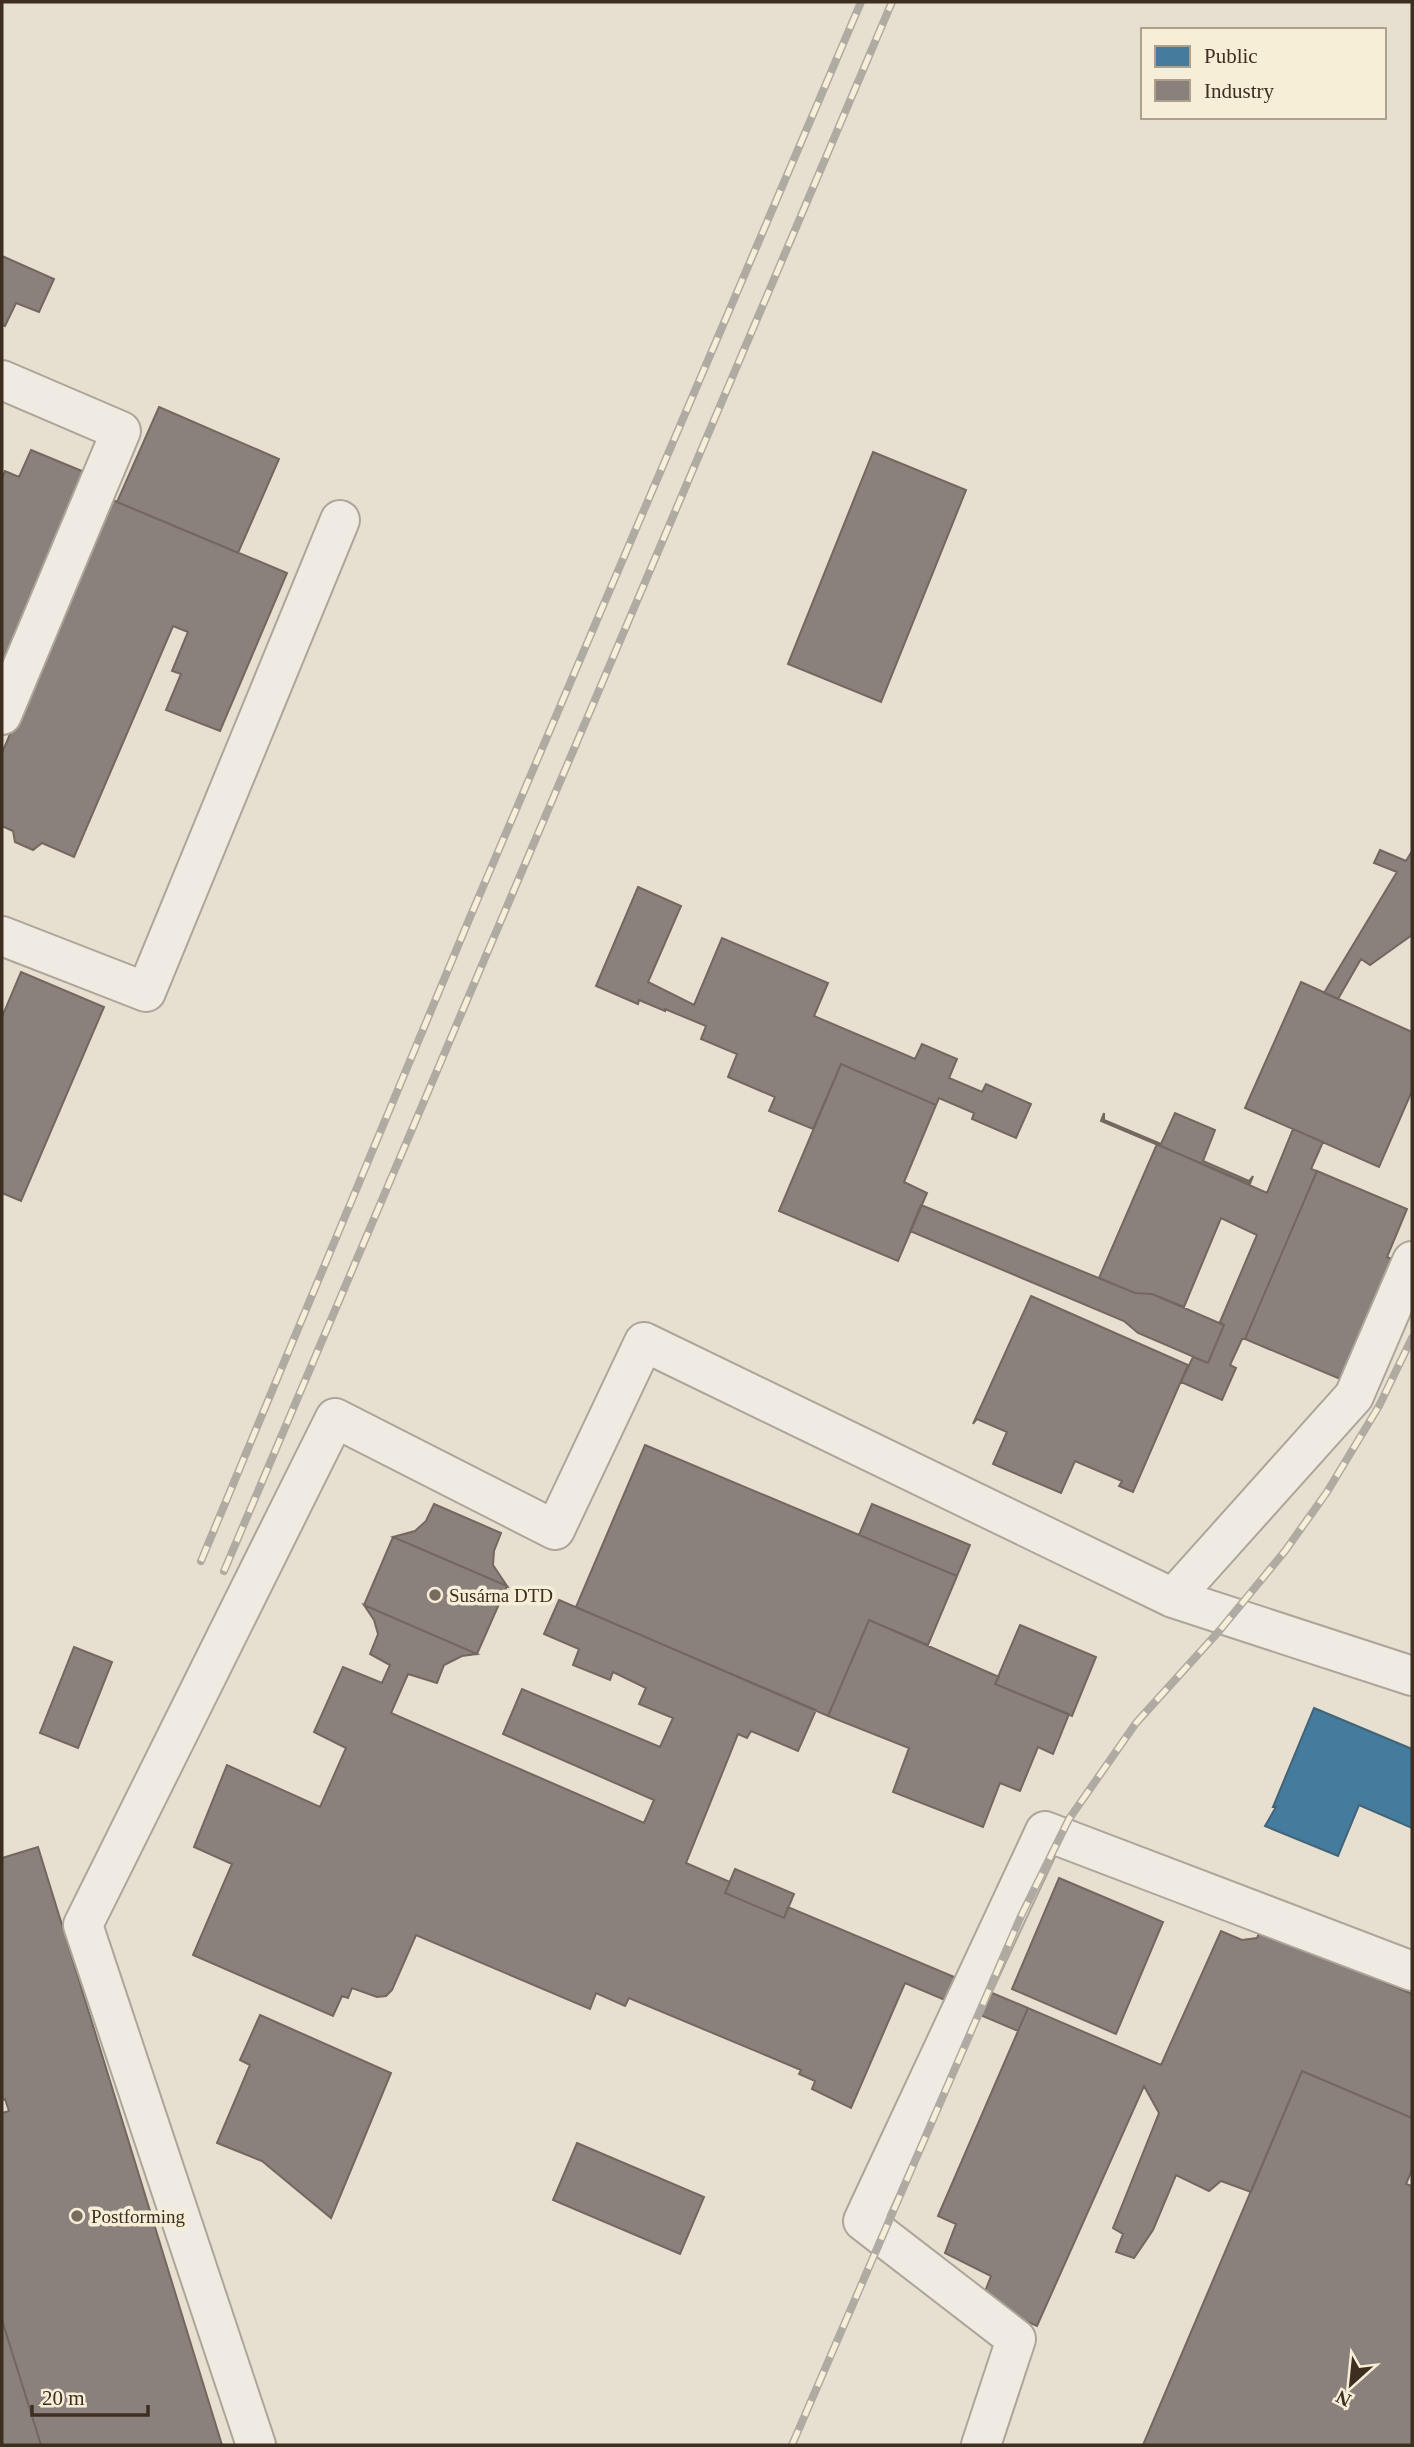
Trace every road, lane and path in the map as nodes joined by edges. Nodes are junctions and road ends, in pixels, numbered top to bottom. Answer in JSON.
{"nodes":[{"id":1,"x":2,"y":380,"type":"edge"},
{"id":2,"x":341,"y":520,"type":"dead end"},
{"id":3,"x":2,"y":715,"type":"edge"},
{"id":4,"x":2,"y":936,"type":"edge"},
{"id":5,"x":1412,"y":1261,"type":"edge"},
{"id":6,"x":1173,"y":1598,"type":"junction"},
{"id":7,"x":1412,"y":1676,"type":"edge"},
{"id":8,"x":1412,"y":1971,"type":"edge"},
{"id":9,"x":256,"y":2445,"type":"edge"},
{"id":10,"x":981,"y":2445,"type":"edge"}],
"edges":[{"from":1,"to":3,"type":"lane"},
{"from":2,"to":4,"type":"lane"},
{"from":5,"to":6,"type":"lane"},
{"from":6,"to":7,"type":"lane"},
{"from":6,"to":9,"type":"lane"},
{"from":8,"to":10,"type":"lane"}]}
